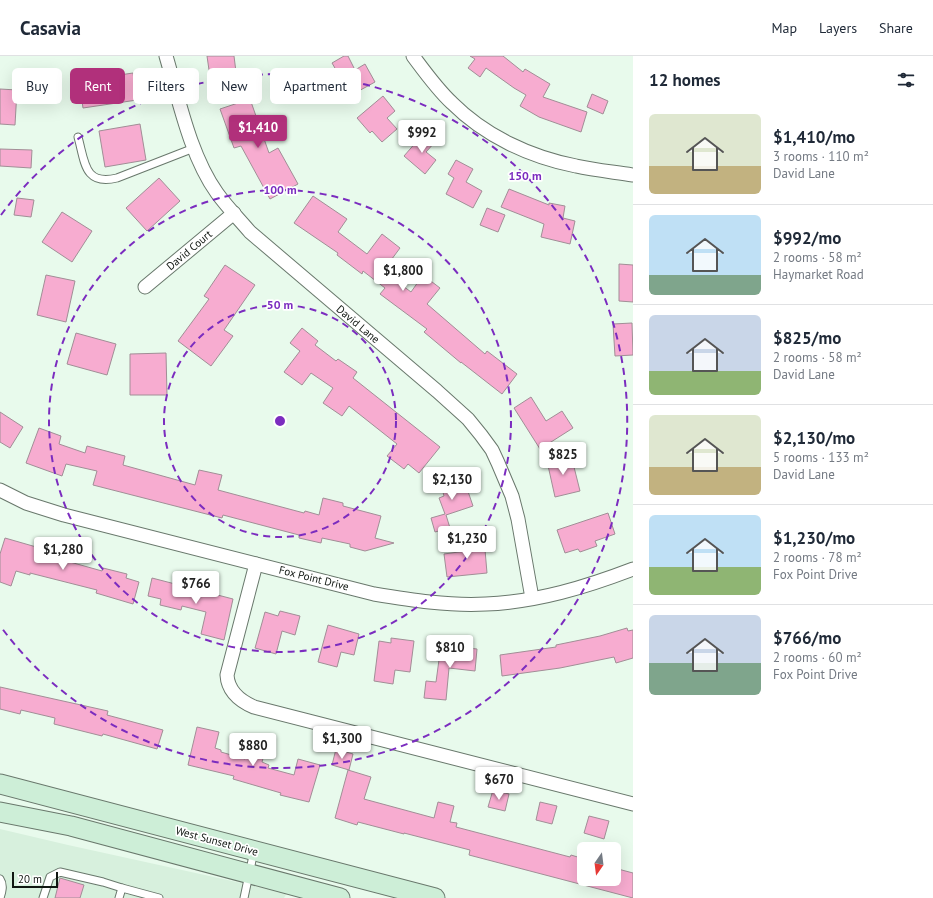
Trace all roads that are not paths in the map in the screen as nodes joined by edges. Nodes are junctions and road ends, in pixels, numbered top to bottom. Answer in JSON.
{"nodes":[{"id":1,"x":166,"y":56,"type":"edge"},
{"id":2,"x":413,"y":56,"type":"edge"},
{"id":3,"x":78,"y":137,"type":"dead end"},
{"id":4,"x":194,"y":148,"type":"junction"},
{"id":5,"x":633,"y":175,"type":"edge"},
{"id":6,"x":234,"y":213,"type":"junction"},
{"id":7,"x":145,"y":287,"type":"dead end"},
{"id":8,"x":0,"y":490,"type":"edge"},
{"id":9,"x":256,"y":564,"type":"junction"},
{"id":10,"x":633,"y":569,"type":"edge"},
{"id":11,"x":532,"y":598,"type":"junction"},
{"id":12,"x":0,"y":784,"type":"edge"},
{"id":13,"x":633,"y":804,"type":"edge"},
{"id":14,"x":0,"y":812,"type":"edge"},
{"id":15,"x":254,"y":851,"type":"junction"},
{"id":16,"x":250,"y":874,"type":"junction"},
{"id":17,"x":0,"y":879,"type":"edge"},
{"id":18,"x":122,"y":888,"type":"junction"},
{"id":19,"x":0,"y":898,"type":"edge"},
{"id":20,"x":44,"y":898,"type":"edge"},
{"id":21,"x":120,"y":898,"type":"edge"},
{"id":22,"x":159,"y":898,"type":"edge"},
{"id":23,"x":244,"y":898,"type":"edge"},
{"id":24,"x":340,"y":898,"type":"edge"},
{"id":25,"x":435,"y":898,"type":"edge"}],
"edges":[{"from":1,"to":4,"type":"street","name":"David Lane"},
{"from":2,"to":5,"type":"street"},
{"from":3,"to":4,"type":"lane"},
{"from":4,"to":6,"type":"street","name":"David Lane"},
{"from":6,"to":7,"type":"street","name":"David Court"},
{"from":6,"to":11,"type":"street","name":"David Lane"},
{"from":8,"to":9,"type":"street","name":"Fox Point Drive"},
{"from":9,"to":11,"type":"street","name":"Fox Point Drive"},
{"from":9,"to":13,"type":"street"},
{"from":10,"to":11,"type":"street","name":"Fox Point Drive"},
{"from":12,"to":15,"type":"main road","name":"West Sunset Drive"},
{"from":14,"to":16,"type":"main road"},
{"from":15,"to":16,"type":"lane"},
{"from":15,"to":25,"type":"main road","name":"West Sunset Drive"},
{"from":16,"to":23,"type":"lane"},
{"from":16,"to":24,"type":"main road"},
{"from":17,"to":19,"type":"lane"},
{"from":18,"to":20,"type":"lane"},
{"from":18,"to":21,"type":"lane"},
{"from":18,"to":22,"type":"lane"}]}
